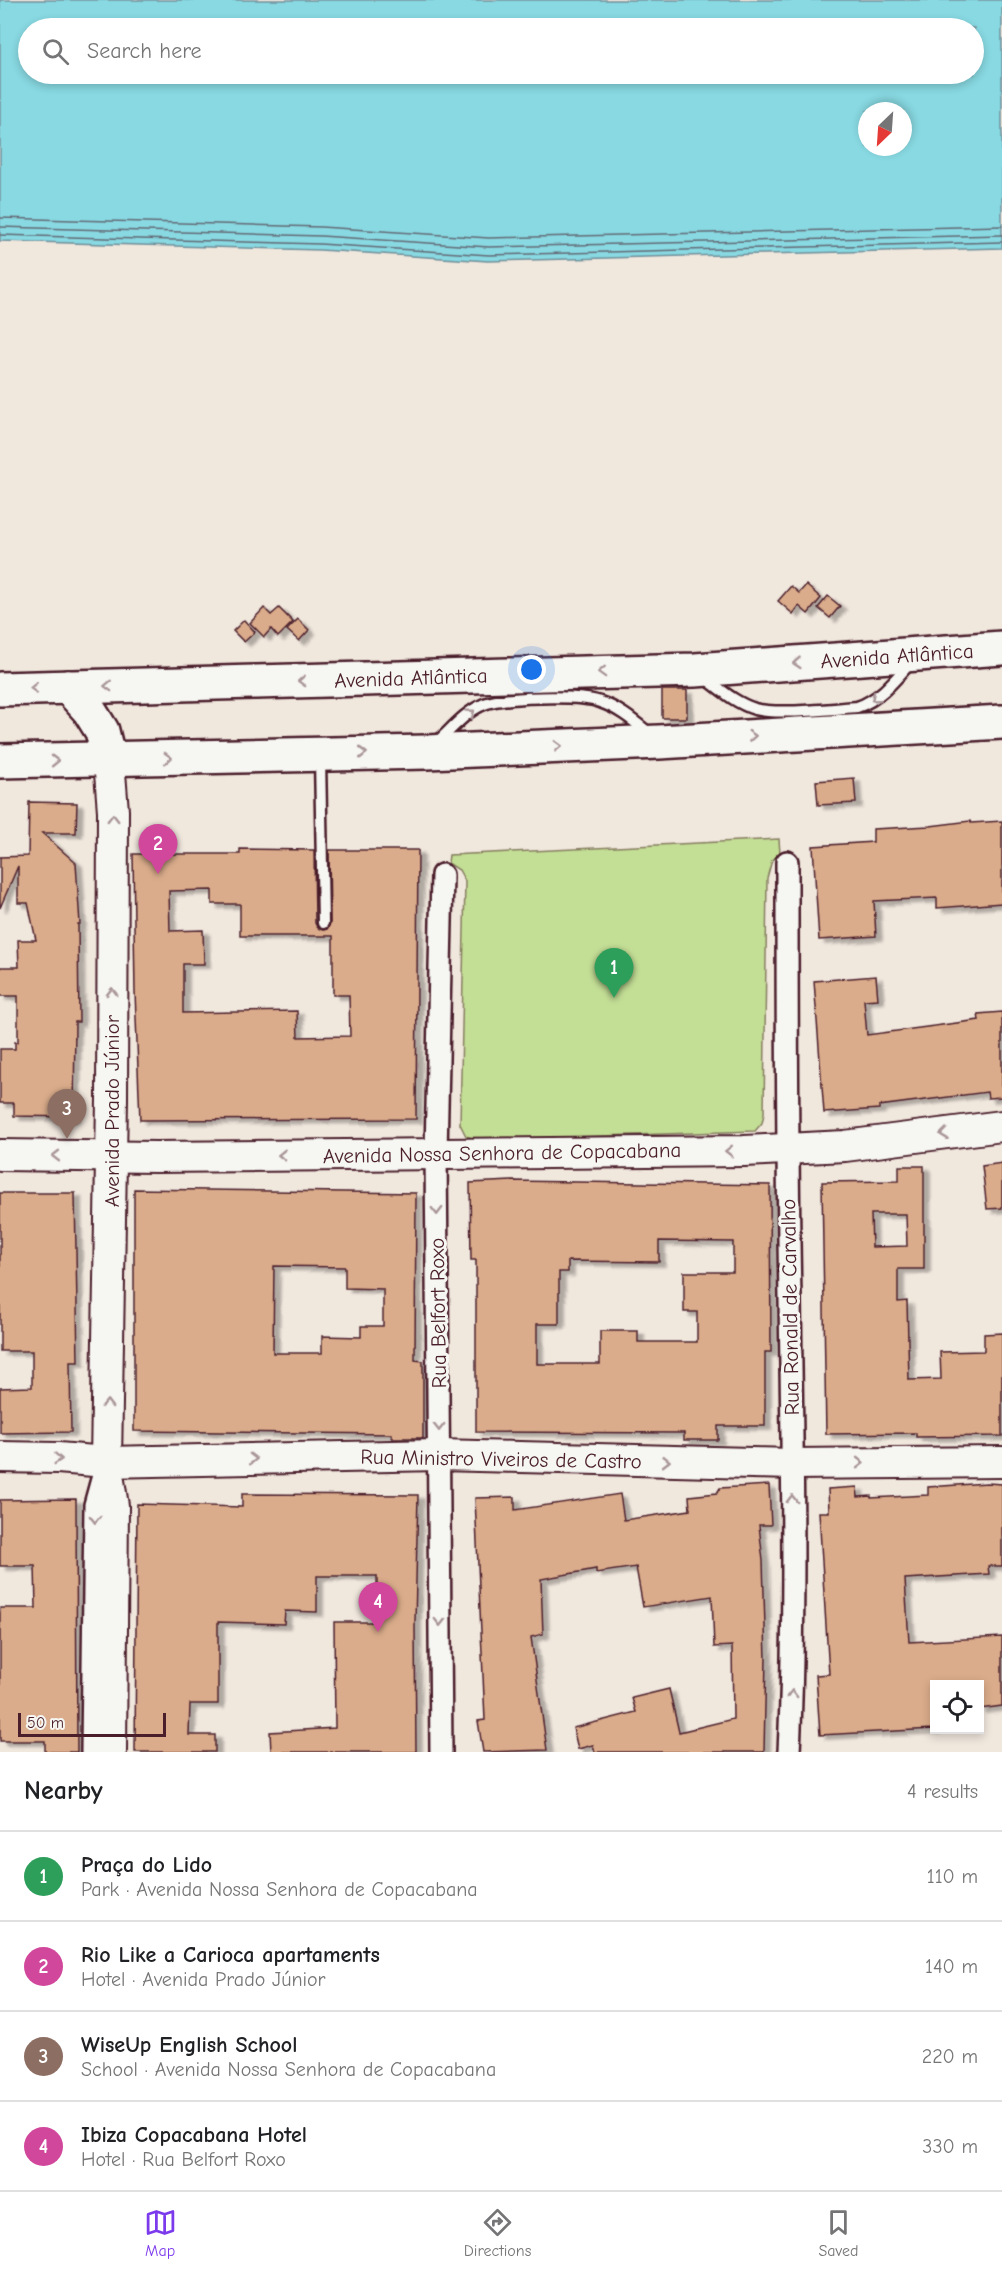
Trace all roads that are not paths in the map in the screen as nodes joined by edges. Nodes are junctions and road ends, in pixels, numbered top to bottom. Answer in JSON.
{"nodes":[{"id":1,"x":1002,"y":648,"type":"edge"},
{"id":2,"x":916,"y":656,"type":"junction"},
{"id":3,"x":695,"y":670,"type":"junction"},
{"id":4,"x":68,"y":687,"type":"junction"},
{"id":5,"x":0,"y":689,"type":"edge"},
{"id":6,"x":1002,"y":722,"type":"edge"},
{"id":7,"x":659,"y":742,"type":"junction"},
{"id":8,"x":427,"y":752,"type":"junction"},
{"id":9,"x":320,"y":754,"type":"junction"},
{"id":10,"x":109,"y":760,"type":"junction"},
{"id":11,"x":0,"y":761,"type":"edge"},
{"id":12,"x":787,"y":862,"type":"dead end"},
{"id":13,"x":442,"y":875,"type":"dead end"},
{"id":14,"x":323,"y":922,"type":"dead end"},
{"id":15,"x":1002,"y":1126,"type":"edge"},
{"id":16,"x":788,"y":1149,"type":"junction"},
{"id":17,"x":436,"y":1153,"type":"junction"},
{"id":18,"x":0,"y":1155,"type":"edge"},
{"id":19,"x":111,"y":1156,"type":"junction"},
{"id":20,"x":439,"y":1455,"type":"junction"},
{"id":21,"x":0,"y":1457,"type":"edge"},
{"id":22,"x":106,"y":1462,"type":"junction"},
{"id":23,"x":1002,"y":1462,"type":"edge"},
{"id":24,"x":792,"y":1464,"type":"junction"},
{"id":25,"x":92,"y":1752,"type":"edge"},
{"id":26,"x":111,"y":1752,"type":"edge"},
{"id":27,"x":441,"y":1752,"type":"edge"},
{"id":28,"x":789,"y":1752,"type":"edge"}],
"edges":[{"from":1,"to":2,"type":"highway","name":"Avenida Atlântica"},
{"from":2,"to":3,"type":"highway","name":"Avenida Atlântica","one_way":true},
{"from":2,"to":3,"type":"lane","one_way":true},
{"from":3,"to":4,"type":"highway","name":"Avenida Atlântica","one_way":true},
{"from":4,"to":5,"type":"highway","name":"Avenida Atlântica","one_way":true},
{"from":4,"to":10,"type":"highway"},
{"from":7,"to":6,"type":"highway","one_way":true},
{"from":8,"to":7,"type":"highway","one_way":true},
{"from":8,"to":7,"type":"lane","one_way":true},
{"from":9,"to":8,"type":"highway","one_way":true},
{"from":10,"to":9,"type":"highway","one_way":true},
{"from":9,"to":14,"type":"lane"},
{"from":11,"to":10,"type":"highway","one_way":true},
{"from":19,"to":10,"type":"main road","name":"Avenida Prado Júnior","one_way":true},
{"from":12,"to":16,"type":"street","name":"Rua Ronald de Carvalho"},
{"from":13,"to":17,"type":"street","name":"Rua Belfort Roxo"},
{"from":15,"to":16,"type":"main road","name":"Avenida Nossa Senhora de Copacabana","one_way":true},
{"from":16,"to":17,"type":"main road","name":"Avenida Nossa Senhora de Copacabana","one_way":true},
{"from":16,"to":24,"type":"street","name":"Rua Ronald de Carvalho"},
{"from":17,"to":19,"type":"main road","name":"Avenida Nossa Senhora de Copacabana","one_way":true},
{"from":17,"to":20,"type":"street","name":"Rua Belfort Roxo","one_way":true},
{"from":19,"to":18,"type":"main road","name":"Avenida Nossa Senhora de Copacabana","one_way":true},
{"from":22,"to":19,"type":"main road","name":"Avenida Prado Júnior","one_way":true},
{"from":22,"to":20,"type":"main road","name":"Rua Ministro Viveiros de Castro","one_way":true},
{"from":20,"to":24,"type":"main road","name":"Rua Ministro Viveiros de Castro","one_way":true},
{"from":20,"to":27,"type":"street","name":"Rua Belfort Roxo","one_way":true},
{"from":21,"to":22,"type":"main road","name":"Rua Ministro Viveiros de Castro","one_way":true},
{"from":22,"to":25,"type":"street","name":"Avenida Prado Júnior","one_way":true},
{"from":22,"to":26,"type":"main road","name":"Avenida Prado Júnior"},
{"from":24,"to":23,"type":"main road","name":"Rua Ministro Viveiros de Castro","one_way":true},
{"from":28,"to":24,"type":"street","name":"Rua Ronald de Carvalho","one_way":true}]}
